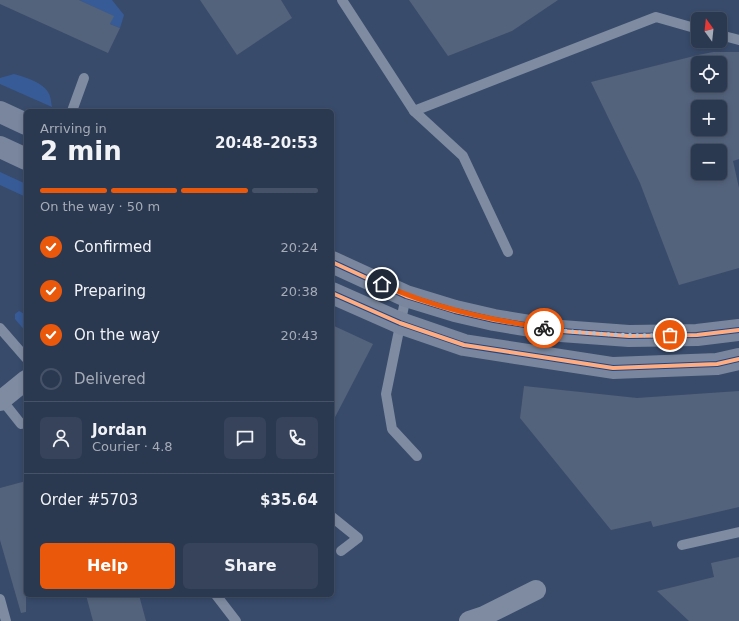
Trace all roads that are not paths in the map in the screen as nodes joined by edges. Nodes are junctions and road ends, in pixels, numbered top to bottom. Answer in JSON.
{"nodes":[{"id":1,"x":342,"y":0,"type":"edge"},
{"id":2,"x":691,"y":26,"type":"edge"},
{"id":3,"x":727,"y":37,"type":"edge"},
{"id":4,"x":739,"y":40,"type":"edge"},
{"id":5,"x":84,"y":78,"type":"dead end"},
{"id":6,"x":73,"y":109,"type":"edge"},
{"id":7,"x":414,"y":111,"type":"junction"},
{"id":8,"x":0,"y":112,"type":"edge"},
{"id":9,"x":24,"y":123,"type":"edge"},
{"id":10,"x":0,"y":147,"type":"edge"},
{"id":11,"x":24,"y":158,"type":"edge"},
{"id":12,"x":508,"y":252,"type":"dead end"},
{"id":13,"x":334,"y":263,"type":"edge"},
{"id":14,"x":334,"y":294,"type":"edge"},
{"id":15,"x":406,"y":296,"type":"junction"},
{"id":16,"x":400,"y":323,"type":"junction"},
{"id":17,"x":0,"y":328,"type":"edge"},
{"id":18,"x":739,"y":330,"type":"edge"},
{"id":19,"x":24,"y":356,"type":"edge"},
{"id":20,"x":739,"y":359,"type":"edge"},
{"id":21,"x":24,"y":382,"type":"edge"},
{"id":22,"x":1,"y":400,"type":"edge"},
{"id":23,"x":21,"y":424,"type":"dead end"},
{"id":24,"x":417,"y":456,"type":"dead end"},
{"id":25,"x":334,"y":519,"type":"edge"},
{"id":26,"x":739,"y":532,"type":"edge"},
{"id":27,"x":682,"y":545,"type":"dead end"},
{"id":28,"x":341,"y":551,"type":"dead end"},
{"id":29,"x":536,"y":590,"type":"dead end"},
{"id":30,"x":218,"y":597,"type":"edge"},
{"id":31,"x":0,"y":599,"type":"edge"},
{"id":32,"x":6,"y":621,"type":"edge"},
{"id":33,"x":236,"y":621,"type":"edge"},
{"id":34,"x":469,"y":621,"type":"edge"}],
"edges":[{"from":1,"to":7,"type":"lane"},
{"from":2,"to":7,"type":"lane"},
{"from":3,"to":4,"type":"lane"},
{"from":5,"to":6,"type":"lane"},
{"from":7,"to":12,"type":"lane"},
{"from":8,"to":9,"type":"main road"},
{"from":10,"to":11,"type":"main road"},
{"from":13,"to":15,"type":"main road"},
{"from":14,"to":16,"type":"main road"},
{"from":15,"to":16,"type":"lane"},
{"from":15,"to":18,"type":"main road"},
{"from":16,"to":20,"type":"main road"},
{"from":16,"to":24,"type":"lane"},
{"from":17,"to":19,"type":"lane"},
{"from":21,"to":22,"type":"street"},
{"from":22,"to":23,"type":"lane"},
{"from":25,"to":28,"type":"lane"},
{"from":26,"to":27,"type":"lane"},
{"from":29,"to":34,"type":"street"},
{"from":30,"to":33,"type":"lane"},
{"from":31,"to":32,"type":"lane"}]}
